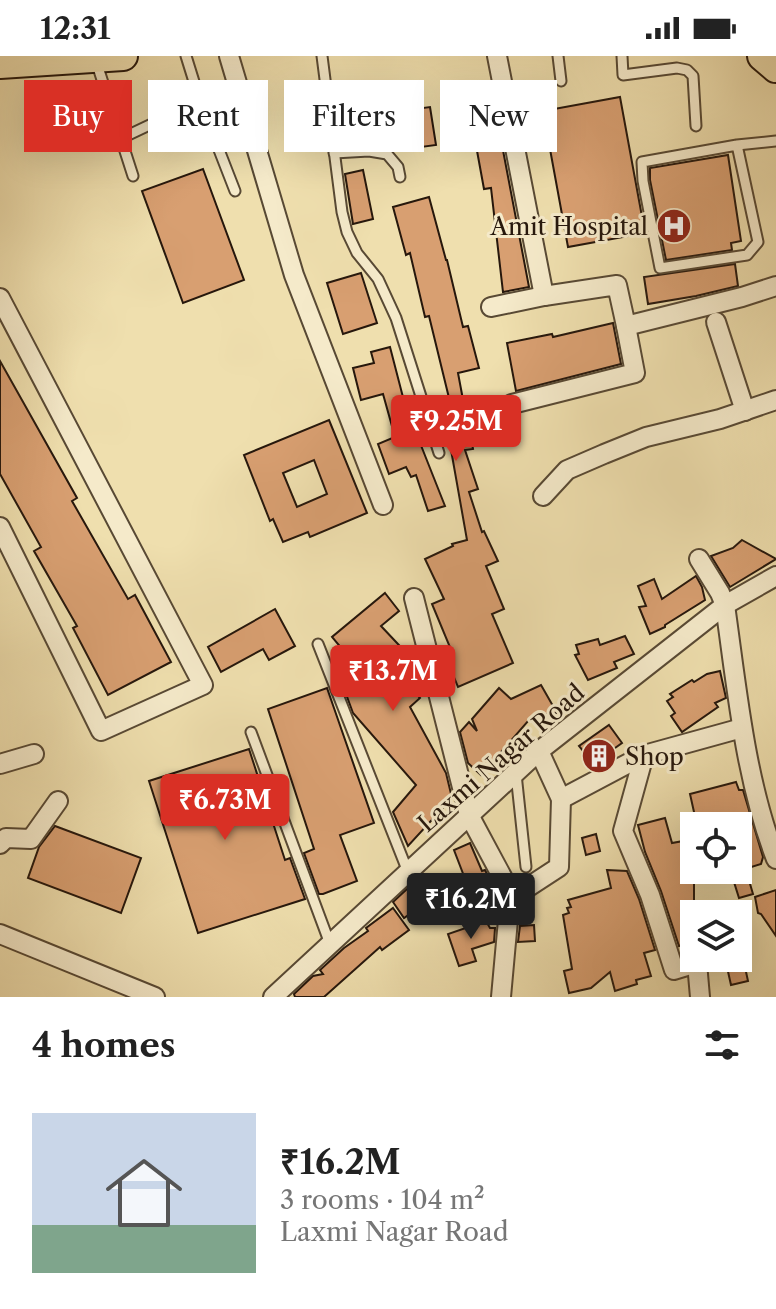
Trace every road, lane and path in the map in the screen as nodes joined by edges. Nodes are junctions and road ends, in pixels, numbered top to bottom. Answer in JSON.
{"nodes":[{"id":1,"x":123,"y":56,"type":"edge"},
{"id":2,"x":186,"y":56,"type":"edge"},
{"id":3,"x":229,"y":56,"type":"edge"},
{"id":4,"x":322,"y":56,"type":"edge"},
{"id":5,"x":497,"y":56,"type":"edge"},
{"id":6,"x":558,"y":56,"type":"edge"},
{"id":7,"x":622,"y":56,"type":"edge"},
{"id":8,"x":762,"y":56,"type":"edge"},
{"id":9,"x":95,"y":58,"type":"edge"},
{"id":10,"x":0,"y":64,"type":"edge"},
{"id":11,"x":776,"y":68,"type":"edge"},
{"id":12,"x":102,"y":80,"type":"edge"},
{"id":13,"x":193,"y":80,"type":"edge"},
{"id":14,"x":561,"y":81,"type":"dead end"},
{"id":15,"x":696,"y":126,"type":"dead end"},
{"id":16,"x":776,"y":141,"type":"edge"},
{"id":17,"x":737,"y":145,"type":"junction"},
{"id":18,"x":125,"y":152,"type":"edge"},
{"id":19,"x":220,"y":152,"type":"edge"},
{"id":20,"x":334,"y":153,"type":"junction"},
{"id":21,"x":133,"y":176,"type":"dead end"},
{"id":22,"x":400,"y":177,"type":"dead end"},
{"id":23,"x":235,"y":191,"type":"dead end"},
{"id":24,"x":776,"y":286,"type":"edge"},
{"id":25,"x":544,"y":296,"type":"junction"},
{"id":26,"x":0,"y":298,"type":"edge"},
{"id":27,"x":491,"y":307,"type":"dead end"},
{"id":28,"x":716,"y":322,"type":"dead end"},
{"id":29,"x":626,"y":326,"type":"junction"},
{"id":30,"x":776,"y":400,"type":"edge"},
{"id":31,"x":512,"y":404,"type":"dead end"},
{"id":32,"x":745,"y":411,"type":"junction"},
{"id":33,"x":439,"y":453,"type":"dead end"},
{"id":34,"x":543,"y":496,"type":"dead end"},
{"id":35,"x":383,"y":505,"type":"dead end"},
{"id":36,"x":0,"y":527,"type":"edge"},
{"id":37,"x":699,"y":559,"type":"dead end"},
{"id":38,"x":776,"y":576,"type":"edge"},
{"id":39,"x":414,"y":598,"type":"dead end"},
{"id":40,"x":725,"y":605,"type":"junction"},
{"id":41,"x":318,"y":644,"type":"dead end"},
{"id":42,"x":742,"y":728,"type":"junction"},
{"id":43,"x":251,"y":732,"type":"dead end"},
{"id":44,"x":539,"y":751,"type":"junction"},
{"id":45,"x":34,"y":754,"type":"dead end"},
{"id":46,"x":644,"y":755,"type":"junction"},
{"id":47,"x":0,"y":764,"type":"edge"},
{"id":48,"x":516,"y":774,"type":"junction"},
{"id":49,"x":561,"y":799,"type":"junction"},
{"id":50,"x":58,"y":801,"type":"dead end"},
{"id":51,"x":469,"y":815,"type":"junction"},
{"id":52,"x":0,"y":844,"type":"edge"},
{"id":53,"x":776,"y":859,"type":"edge"},
{"id":54,"x":526,"y":867,"type":"dead end"},
{"id":55,"x":408,"y":872,"type":"junction"},
{"id":56,"x":513,"y":897,"type":"junction"},
{"id":57,"x":0,"y":934,"type":"edge"},
{"id":58,"x":330,"y":944,"type":"junction"},
{"id":59,"x":155,"y":997,"type":"edge"},
{"id":60,"x":273,"y":997,"type":"edge"},
{"id":61,"x":501,"y":997,"type":"edge"},
{"id":62,"x":700,"y":997,"type":"edge"}],
"edges":[{"from":1,"to":9,"type":"main road"},
{"from":2,"to":13,"type":"lane"},
{"from":3,"to":35,"type":"street"},
{"from":4,"to":20,"type":"lane"},
{"from":5,"to":25,"type":"street"},
{"from":6,"to":14,"type":"lane"},
{"from":7,"to":15,"type":"lane"},
{"from":8,"to":11,"type":"main road"},
{"from":9,"to":10,"type":"main road"},
{"from":9,"to":12,"type":"lane"},
{"from":16,"to":17,"type":"lane"},
{"from":17,"to":17,"type":"lane"},
{"from":18,"to":21,"type":"lane"},
{"from":19,"to":23,"type":"lane"},
{"from":20,"to":22,"type":"lane"},
{"from":20,"to":33,"type":"lane"},
{"from":24,"to":29,"type":"street"},
{"from":25,"to":27,"type":"street"},
{"from":25,"to":29,"type":"street"},
{"from":26,"to":36,"type":"street"},
{"from":28,"to":32,"type":"street"},
{"from":29,"to":31,"type":"street"},
{"from":30,"to":32,"type":"street"},
{"from":32,"to":34,"type":"street"},
{"from":37,"to":40,"type":"street"},
{"from":38,"to":40,"type":"street","name":"Laxmi Nagar Road"},
{"from":39,"to":51,"type":"street"},
{"from":40,"to":42,"type":"street"},
{"from":40,"to":44,"type":"street","name":"Laxmi Nagar Road"},
{"from":41,"to":55,"type":"lane"},
{"from":42,"to":46,"type":"street"},
{"from":42,"to":53,"type":"street"},
{"from":43,"to":58,"type":"lane"},
{"from":44,"to":48,"type":"street","name":"Laxmi Nagar Road"},
{"from":44,"to":49,"type":"street"},
{"from":45,"to":47,"type":"street"},
{"from":46,"to":49,"type":"street"},
{"from":46,"to":62,"type":"street"},
{"from":48,"to":51,"type":"street","name":"Laxmi Nagar Road"},
{"from":48,"to":54,"type":"lane"},
{"from":49,"to":56,"type":"street"},
{"from":50,"to":52,"type":"street"},
{"from":51,"to":55,"type":"street","name":"Laxmi Nagar Road"},
{"from":51,"to":56,"type":"street"},
{"from":55,"to":58,"type":"street","name":"Laxmi Nagar Road"},
{"from":56,"to":61,"type":"street"},
{"from":57,"to":59,"type":"street"},
{"from":58,"to":60,"type":"street","name":"Laxmi Nagar Road"}]}
